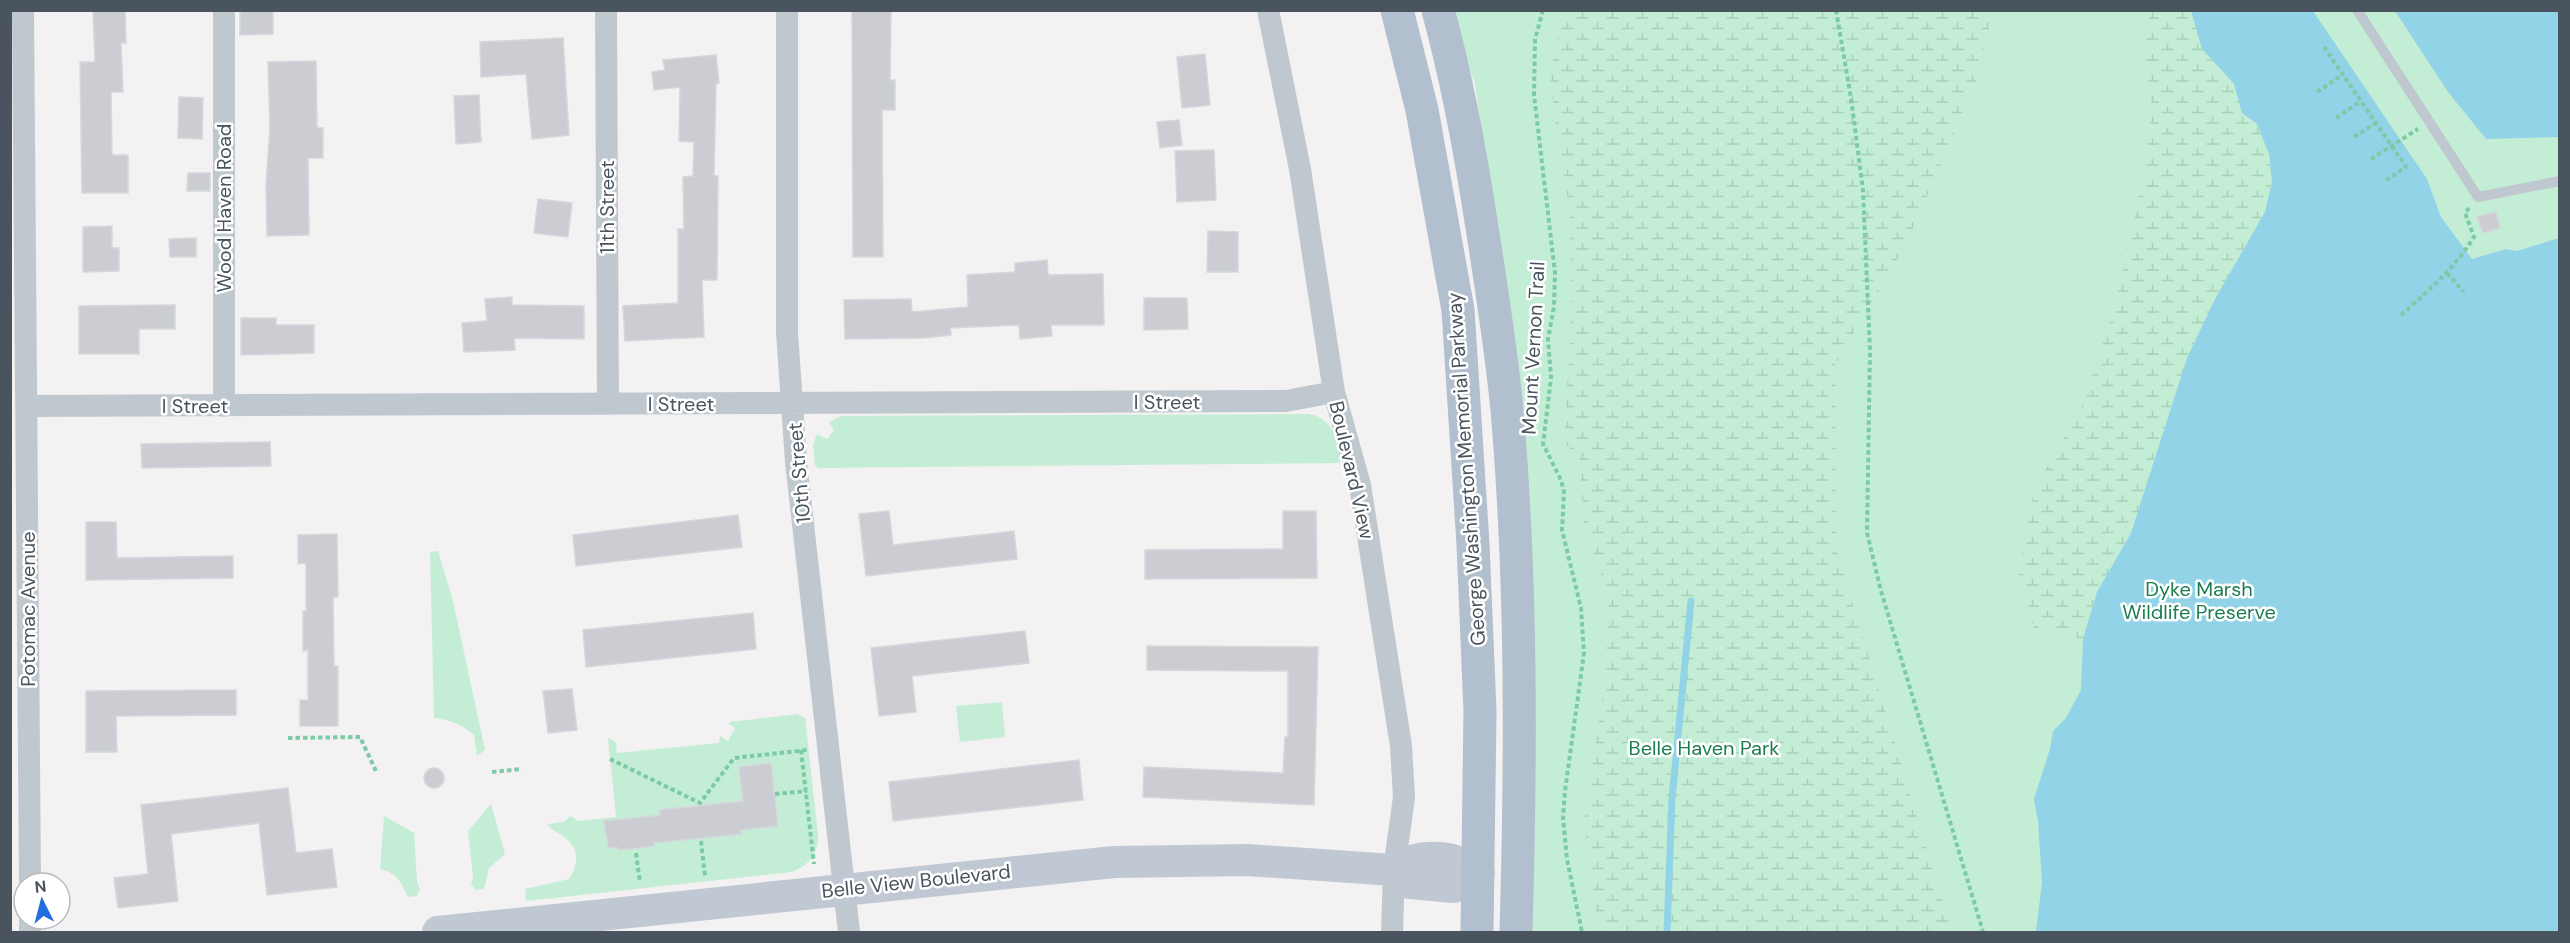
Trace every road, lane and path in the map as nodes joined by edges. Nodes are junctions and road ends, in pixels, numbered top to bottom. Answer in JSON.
{"nodes":[{"id":1,"x":23,"y":10,"type":"edge"},
{"id":2,"x":224,"y":10,"type":"edge"},
{"id":3,"x":606,"y":10,"type":"edge"},
{"id":4,"x":787,"y":10,"type":"edge"},
{"id":5,"x":1268,"y":10,"type":"edge"},
{"id":6,"x":1397,"y":10,"type":"edge"},
{"id":7,"x":1438,"y":10,"type":"edge"},
{"id":8,"x":1543,"y":10,"type":"edge"},
{"id":9,"x":1836,"y":10,"type":"edge"},
{"id":10,"x":2357,"y":10,"type":"edge"},
{"id":11,"x":2324,"y":47,"type":"dead end"},
{"id":12,"x":2342,"y":75,"type":"junction"},
{"id":13,"x":2317,"y":92,"type":"dead end"},
{"id":14,"x":2361,"y":101,"type":"junction"},
{"id":15,"x":2336,"y":118,"type":"dead end"},
{"id":16,"x":2377,"y":122,"type":"junction"},
{"id":17,"x":2355,"y":137,"type":"dead end"},
{"id":18,"x":2405,"y":137,"type":"dead end"},
{"id":19,"x":2392,"y":145,"type":"junction"},
{"id":20,"x":2371,"y":159,"type":"dead end"},
{"id":21,"x":2385,"y":181,"type":"dead end"},
{"id":22,"x":2559,"y":181,"type":"edge"},
{"id":23,"x":2478,"y":197,"type":"junction"},
{"id":24,"x":2447,"y":273,"type":"junction"},
{"id":25,"x":2464,"y":292,"type":"dead end"},
{"id":26,"x":2401,"y":315,"type":"dead end"},
{"id":27,"x":1334,"y":392,"type":"junction"},
{"id":28,"x":608,"y":404,"type":"junction"},
{"id":29,"x":793,"y":404,"type":"junction"},
{"id":30,"x":27,"y":406,"type":"junction"},
{"id":31,"x":224,"y":406,"type":"junction"},
{"id":32,"x":288,"y":738,"type":"dead end"},
{"id":33,"x":610,"y":759,"type":"dead end"},
{"id":34,"x":522,"y":769,"type":"dead end"},
{"id":35,"x":376,"y":771,"type":"dead end"},
{"id":36,"x":492,"y":772,"type":"dead end"},
{"id":37,"x":805,"y":792,"type":"junction"},
{"id":38,"x":775,"y":794,"type":"dead end"},
{"id":39,"x":1519,"y":829,"type":"junction"},
{"id":40,"x":701,"y":841,"type":"dead end"},
{"id":41,"x":636,"y":853,"type":"dead end"},
{"id":42,"x":814,"y":864,"type":"dead end"},
{"id":43,"x":1394,"y":870,"type":"junction"},
{"id":44,"x":30,"y":871,"type":"edge"},
{"id":45,"x":1479,"y":874,"type":"junction"},
{"id":46,"x":705,"y":876,"type":"dead end"},
{"id":47,"x":640,"y":883,"type":"dead end"},
{"id":48,"x":843,"y":889,"type":"junction"},
{"id":49,"x":438,"y":933,"type":"edge"},
{"id":50,"x":849,"y":933,"type":"edge"},
{"id":51,"x":1392,"y":933,"type":"edge"},
{"id":52,"x":1478,"y":933,"type":"edge"},
{"id":53,"x":1508,"y":933,"type":"edge"},
{"id":54,"x":1516,"y":933,"type":"edge"},
{"id":55,"x":1582,"y":933,"type":"edge"},
{"id":56,"x":1983,"y":933,"type":"edge"}],
"edges":[{"from":1,"to":30,"type":"street","name":"Potomac Avenue"},
{"from":2,"to":31,"type":"street","name":"Wood Haven Road"},
{"from":3,"to":28,"type":"street","name":"11th Street"},
{"from":4,"to":29,"type":"street","name":"10th Street"},
{"from":5,"to":27,"type":"street","name":"Boulevard View"},
{"from":6,"to":45,"type":"main road","name":"George Washington Memorial Parkway"},
{"from":7,"to":39,"type":"main road","name":"George Washington Memorial Parkway"},
{"from":8,"to":55,"type":"path","name":"Mount Vernon Trail"},
{"from":9,"to":56,"type":"path"},
{"from":10,"to":23,"type":"lane"},
{"from":11,"to":12,"type":"path"},
{"from":12,"to":13,"type":"path"},
{"from":12,"to":14,"type":"path"},
{"from":14,"to":15,"type":"path"},
{"from":14,"to":16,"type":"path"},
{"from":16,"to":17,"type":"path"},
{"from":16,"to":19,"type":"path"},
{"from":18,"to":19,"type":"path"},
{"from":19,"to":20,"type":"path"},
{"from":19,"to":21,"type":"path"},
{"from":22,"to":23,"type":"lane"},
{"from":23,"to":24,"type":"path"},
{"from":24,"to":25,"type":"path"},
{"from":24,"to":26,"type":"path"},
{"from":27,"to":29,"type":"street","name":"I Street"},
{"from":27,"to":43,"type":"street","name":"Boulevard View"},
{"from":28,"to":29,"type":"street","name":"I Street"},
{"from":28,"to":31,"type":"street","name":"I Street"},
{"from":29,"to":48,"type":"street","name":"10th Street"},
{"from":30,"to":31,"type":"street","name":"I Street"},
{"from":30,"to":44,"type":"street","name":"Potomac Avenue"},
{"from":32,"to":35,"type":"path"},
{"from":33,"to":37,"type":"path"},
{"from":34,"to":36,"type":"path"},
{"from":37,"to":38,"type":"path"},
{"from":37,"to":42,"type":"path"},
{"from":39,"to":45,"type":"main road"},
{"from":39,"to":54,"type":"main road","name":"George Washington Memorial Parkway"},
{"from":40,"to":46,"type":"path"},
{"from":41,"to":47,"type":"path"},
{"from":43,"to":45,"type":"main road","name":"Belle View Boulevard"},
{"from":43,"to":48,"type":"main road","name":"Belle View Boulevard"},
{"from":43,"to":51,"type":"street","name":"Boulevard View"},
{"from":45,"to":52,"type":"main road","name":"George Washington Memorial Parkway"},
{"from":45,"to":53,"type":"main road"},
{"from":48,"to":49,"type":"main road","name":"Belle View Boulevard"},
{"from":48,"to":50,"type":"street","name":"10th Street"}]}
